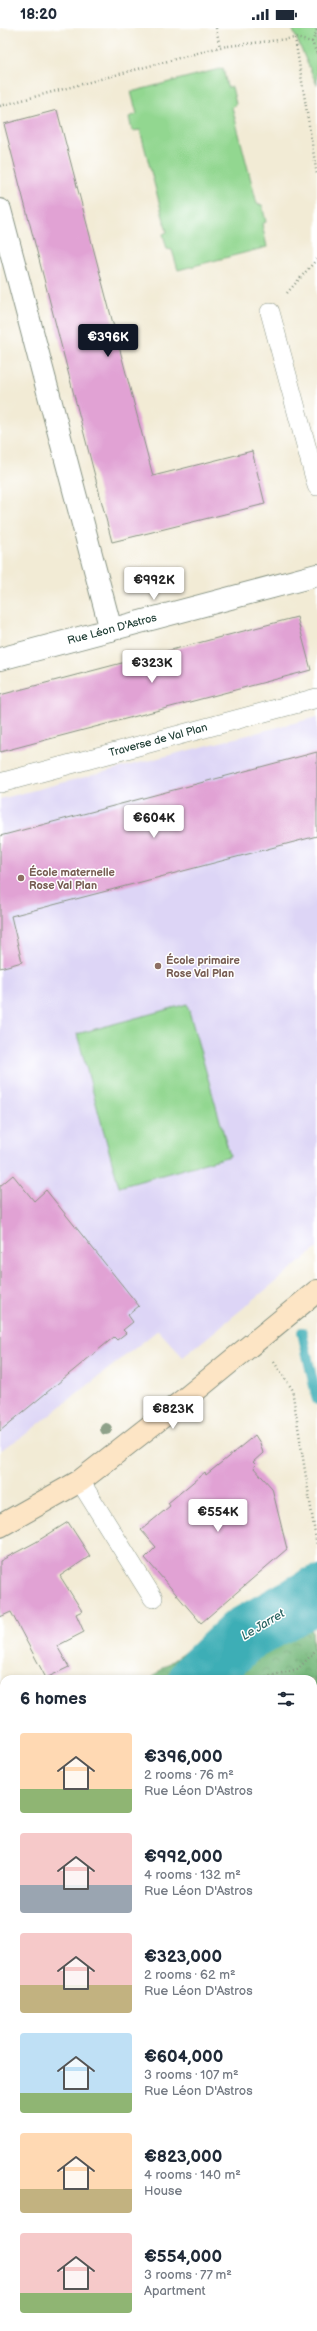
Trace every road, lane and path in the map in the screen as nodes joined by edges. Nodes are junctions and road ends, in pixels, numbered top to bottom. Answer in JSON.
{"nodes":[{"id":1,"x":216,"y":28,"type":"edge"},
{"id":2,"x":317,"y":30,"type":"edge"},
{"id":3,"x":295,"y":38,"type":"junction"},
{"id":4,"x":312,"y":42,"type":"junction"},
{"id":5,"x":220,"y":47,"type":"junction"},
{"id":6,"x":317,"y":54,"type":"edge"},
{"id":7,"x":0,"y":106,"type":"edge"},
{"id":8,"x":317,"y":175,"type":"edge"},
{"id":9,"x":0,"y":210,"type":"edge"},
{"id":10,"x":317,"y":259,"type":"edge"},
{"id":11,"x":270,"y":312,"type":"joint"},
{"id":12,"x":317,"y":486,"type":"edge"},
{"id":13,"x":317,"y":575,"type":"edge"},
{"id":14,"x":111,"y":630,"type":"junction"},
{"id":15,"x":0,"y":659,"type":"edge"},
{"id":16,"x":317,"y":698,"type":"edge"},
{"id":17,"x":0,"y":783,"type":"edge"},
{"id":18,"x":317,"y":1290,"type":"edge"},
{"id":19,"x":258,"y":1339,"type":"junction"},
{"id":20,"x":80,"y":1482,"type":"junction"},
{"id":21,"x":0,"y":1526,"type":"edge"},
{"id":22,"x":317,"y":1546,"type":"edge"},
{"id":23,"x":153,"y":1598,"type":"dead end"},
{"id":24,"x":317,"y":1649,"type":"edge"},
{"id":25,"x":274,"y":1675,"type":"edge"}],
"edges":[{"from":1,"to":5,"type":"path"},
{"from":2,"to":4,"type":"path"},
{"from":3,"to":4,"type":"path"},
{"from":3,"to":5,"type":"path"},
{"from":3,"to":8,"type":"path"},
{"from":4,"to":6,"type":"path"},
{"from":5,"to":7,"type":"path"},
{"from":9,"to":14,"type":"street"},
{"from":10,"to":11,"type":"path"},
{"from":11,"to":12,"type":"lane"},
{"from":13,"to":14,"type":"street","name":"Rue Léon D'Astros"},
{"from":14,"to":15,"type":"street","name":"Rue Léon D'Astros"},
{"from":16,"to":17,"type":"lane","name":"Traverse de Val Plan"},
{"from":18,"to":19,"type":"main road"},
{"from":19,"to":20,"type":"main road"},
{"from":19,"to":22,"type":"path"},
{"from":20,"to":21,"type":"main road"},
{"from":20,"to":23,"type":"lane"},
{"from":24,"to":25,"type":"path"}]}
